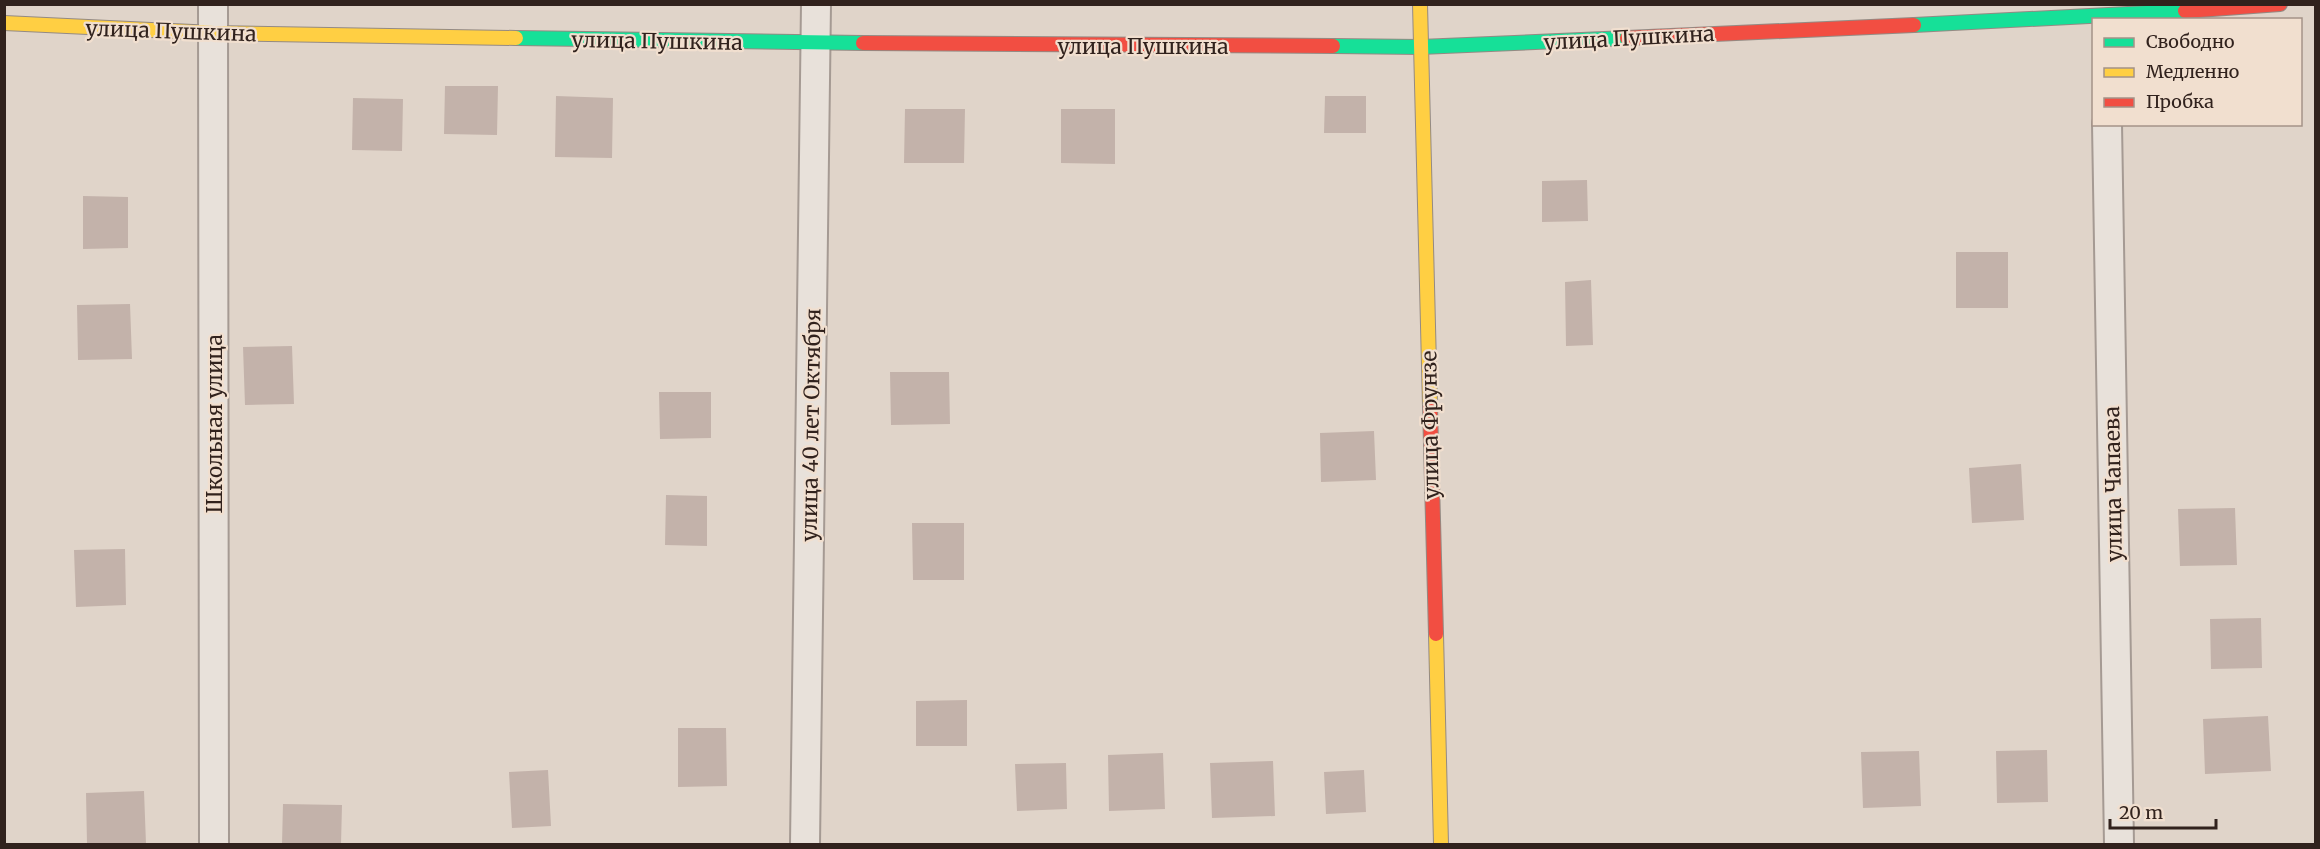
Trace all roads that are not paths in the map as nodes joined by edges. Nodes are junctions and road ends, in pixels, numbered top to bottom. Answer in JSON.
{"nodes":[{"id":1,"x":213,"y":4,"type":"edge"},
{"id":2,"x":816,"y":4,"type":"edge"},
{"id":3,"x":1420,"y":4,"type":"edge"},
{"id":4,"x":2280,"y":4,"type":"edge"},
{"id":5,"x":2105,"y":13,"type":"edge"},
{"id":6,"x":4,"y":23,"type":"edge"},
{"id":7,"x":214,"y":33,"type":"junction"},
{"id":8,"x":816,"y":43,"type":"junction"},
{"id":9,"x":1420,"y":47,"type":"junction"},
{"id":10,"x":2107,"y":126,"type":"edge"},
{"id":11,"x":214,"y":844,"type":"edge"},
{"id":12,"x":805,"y":844,"type":"edge"},
{"id":13,"x":1441,"y":844,"type":"edge"},
{"id":14,"x":2118,"y":844,"type":"edge"}],
"edges":[{"from":1,"to":7,"type":"street","name":"Школьная улица"},
{"from":2,"to":8,"type":"street","name":"улица 40 лет Октября"},
{"from":3,"to":9,"type":"street","name":"улица Фрунзе"},
{"from":4,"to":5,"type":"street","name":"улица Пушкина"},
{"from":5,"to":9,"type":"street","name":"улица Пушкина"},
{"from":6,"to":7,"type":"street","name":"улица Пушкина"},
{"from":7,"to":8,"type":"street","name":"улица Пушкина"},
{"from":7,"to":11,"type":"street","name":"Школьная улица"},
{"from":8,"to":9,"type":"street","name":"улица Пушкина"},
{"from":8,"to":12,"type":"street","name":"улица 40 лет Октября"},
{"from":9,"to":13,"type":"street","name":"улица Фрунзе"},
{"from":10,"to":14,"type":"street","name":"улица Чапаева"}]}
